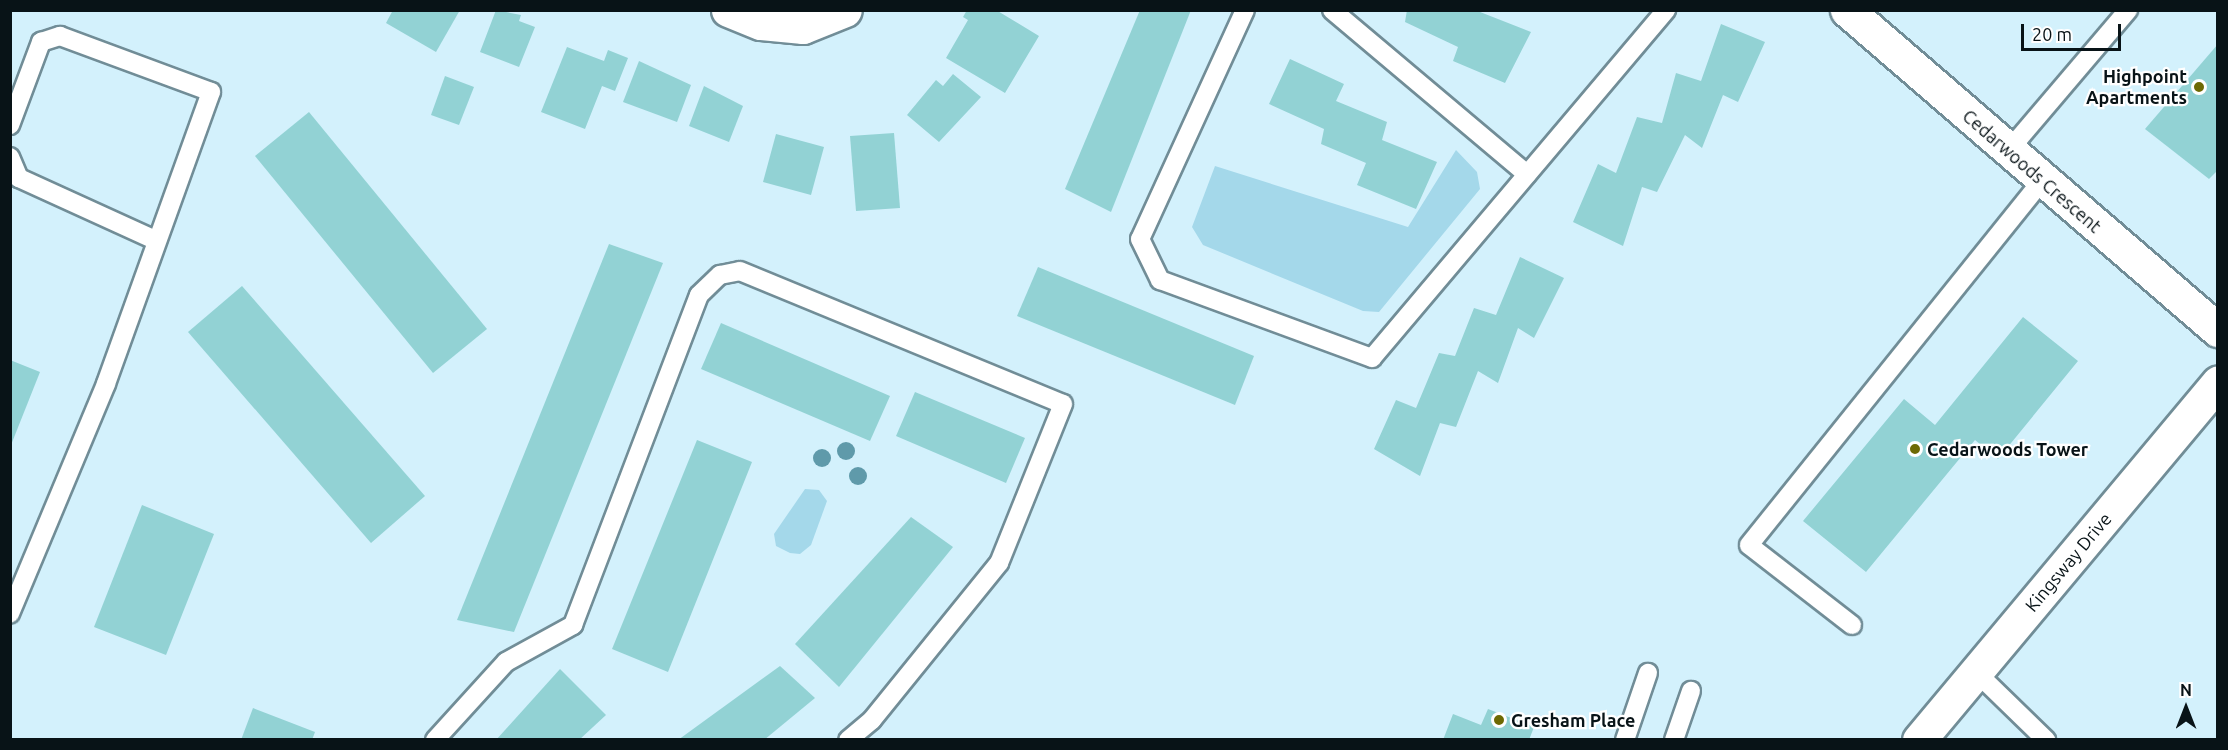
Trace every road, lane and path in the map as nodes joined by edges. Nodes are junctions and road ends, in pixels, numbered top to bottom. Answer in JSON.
{"nodes":[{"id":1,"x":728,"y":10,"type":"edge"},
{"id":2,"x":845,"y":10,"type":"edge"},
{"id":3,"x":1245,"y":10,"type":"edge"},
{"id":4,"x":1332,"y":10,"type":"edge"},
{"id":5,"x":1666,"y":10,"type":"edge"},
{"id":6,"x":1847,"y":10,"type":"edge"},
{"id":7,"x":2128,"y":10,"type":"edge"},
{"id":8,"x":10,"y":125,"type":"edge"},
{"id":9,"x":2009,"y":150,"type":"junction"},
{"id":10,"x":10,"y":157,"type":"edge"},
{"id":11,"x":1527,"y":174,"type":"junction"},
{"id":12,"x":2042,"y":180,"type":"junction"},
{"id":13,"x":155,"y":240,"type":"junction"},
{"id":14,"x":2217,"y":330,"type":"edge"},
{"id":15,"x":2217,"y":383,"type":"edge"},
{"id":16,"x":10,"y":614,"type":"edge"},
{"id":17,"x":1852,"y":626,"type":"dead end"},
{"id":18,"x":1976,"y":672,"type":"junction"},
{"id":19,"x":1648,"y":674,"type":"dead end"},
{"id":20,"x":1691,"y":691,"type":"dead end"},
{"id":21,"x":435,"y":740,"type":"edge"},
{"id":22,"x":848,"y":740,"type":"edge"},
{"id":23,"x":1625,"y":740,"type":"edge"},
{"id":24,"x":1674,"y":740,"type":"edge"},
{"id":25,"x":1919,"y":740,"type":"edge"},
{"id":26,"x":2046,"y":740,"type":"edge"}],
"edges":[{"from":1,"to":2,"type":"street"},
{"from":3,"to":11,"type":"lane"},
{"from":4,"to":11,"type":"lane"},
{"from":5,"to":11,"type":"lane"},
{"from":6,"to":9,"type":"street","name":"Cedarwoods Crescent"},
{"from":7,"to":9,"type":"lane"},
{"from":8,"to":13,"type":"lane"},
{"from":9,"to":12,"type":"street","name":"Cedarwoods Crescent"},
{"from":10,"to":13,"type":"lane"},
{"from":12,"to":14,"type":"street","name":"Cedarwoods Crescent"},
{"from":12,"to":17,"type":"lane"},
{"from":13,"to":16,"type":"lane"},
{"from":15,"to":18,"type":"street","name":"Kingsway Drive"},
{"from":18,"to":25,"type":"street","name":"Kingsway Drive"},
{"from":18,"to":26,"type":"lane"},
{"from":19,"to":23,"type":"lane"},
{"from":20,"to":24,"type":"lane"},
{"from":21,"to":22,"type":"lane"}]}
